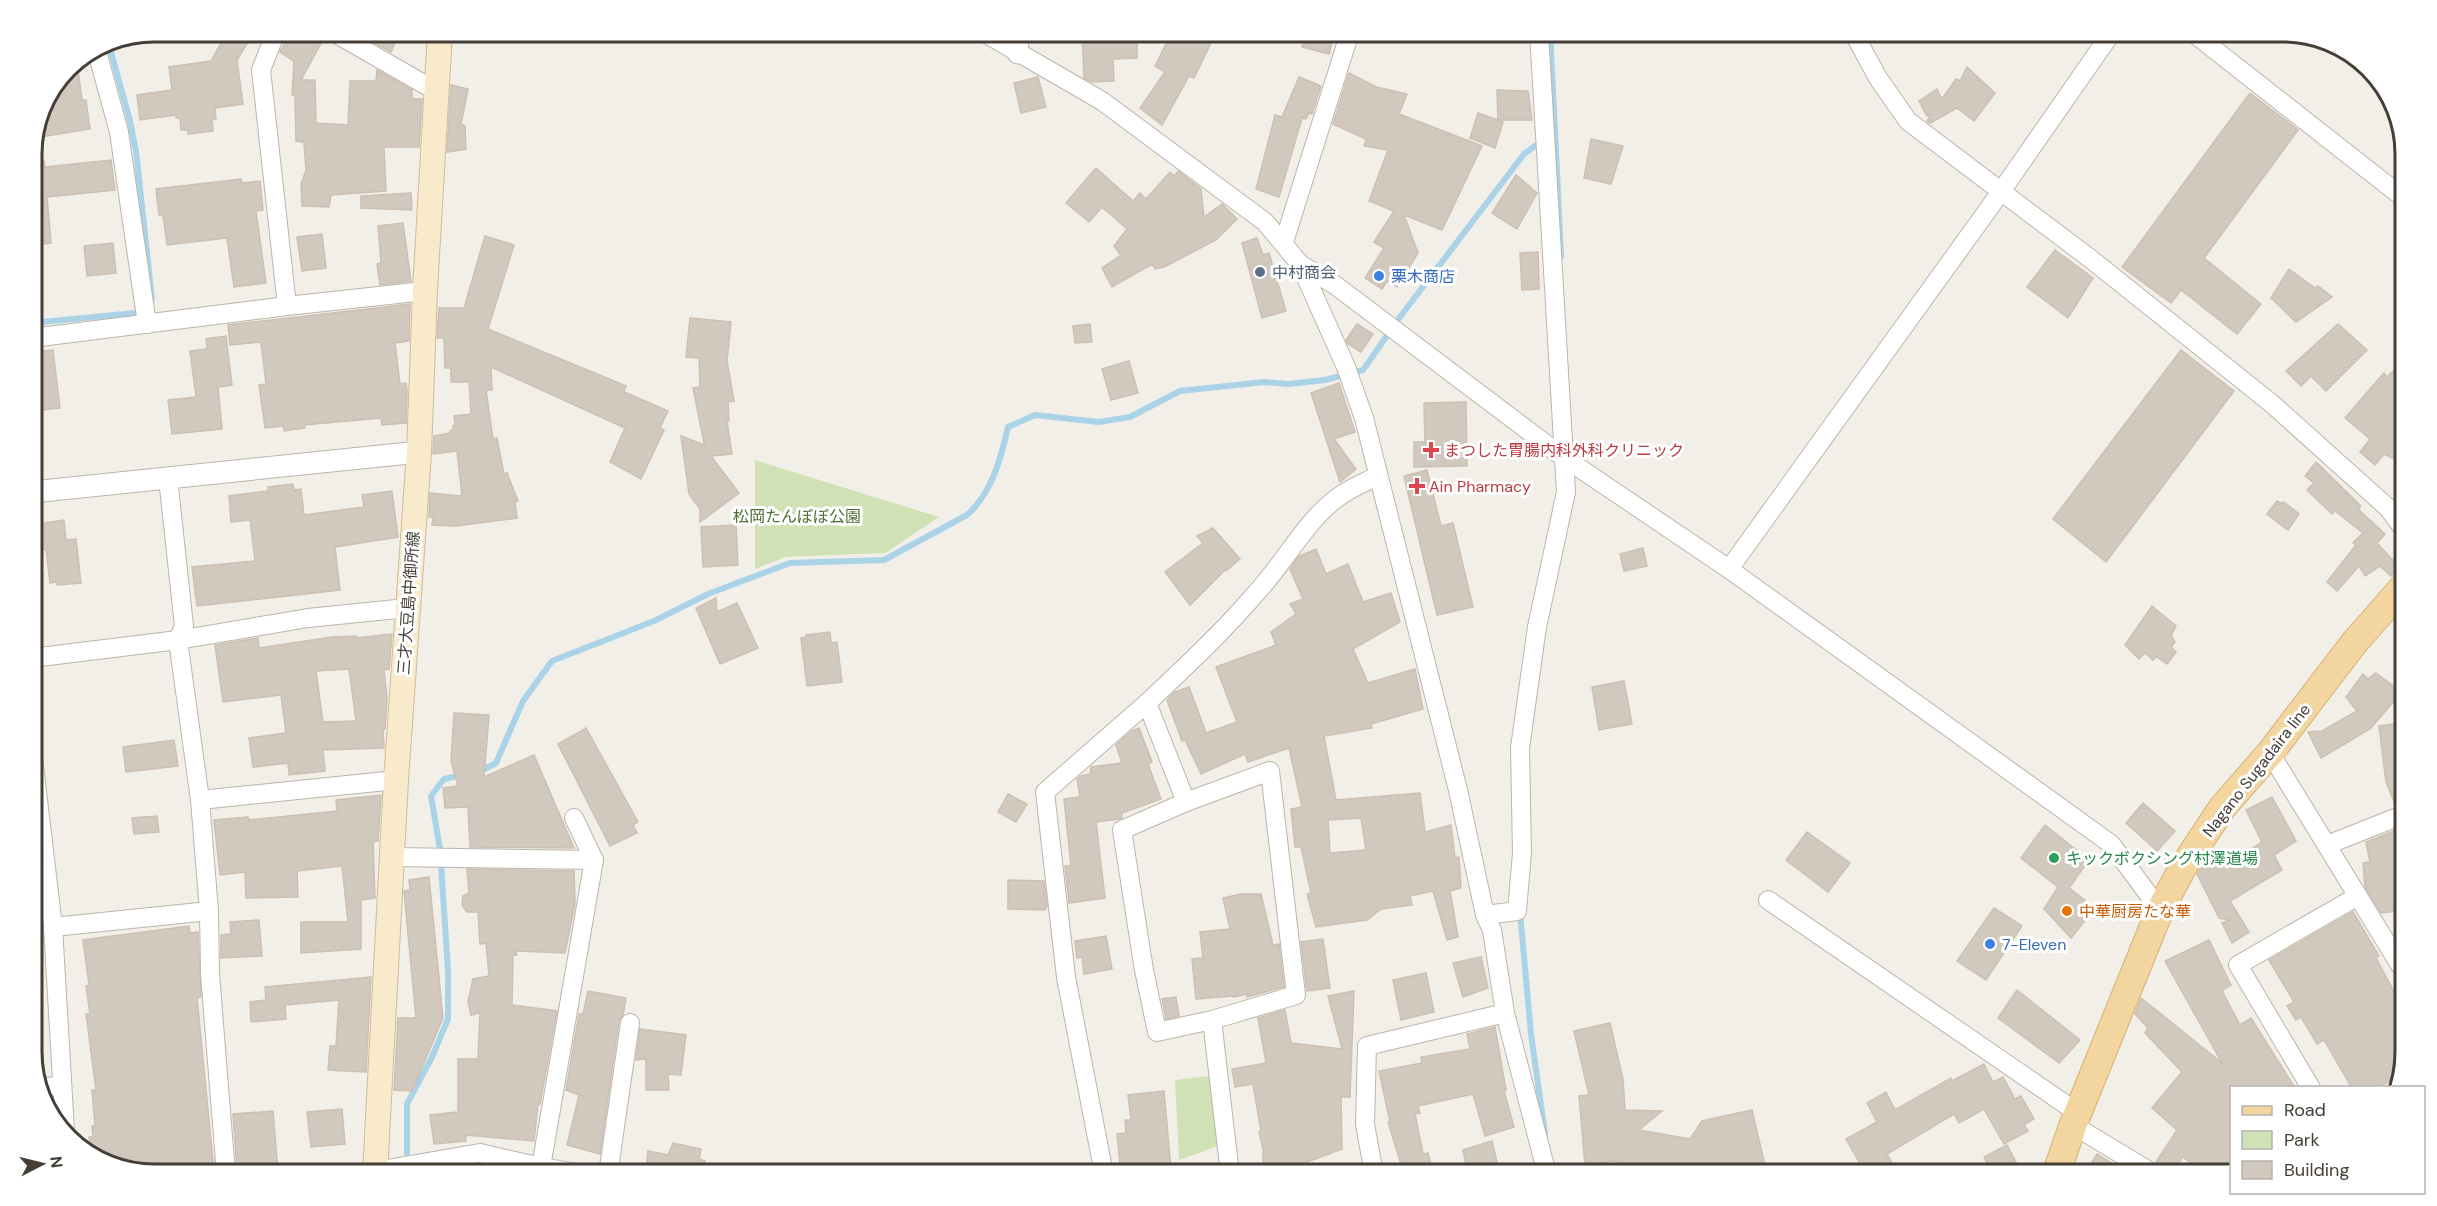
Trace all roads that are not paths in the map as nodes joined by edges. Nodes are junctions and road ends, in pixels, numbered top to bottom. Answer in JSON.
{"nodes":[{"id":1,"x":272,"y":42,"type":"edge"},
{"id":2,"x":350,"y":42,"type":"edge"},
{"id":3,"x":439,"y":42,"type":"edge"},
{"id":4,"x":1000,"y":42,"type":"edge"},
{"id":5,"x":1017,"y":42,"type":"edge"},
{"id":6,"x":1347,"y":42,"type":"edge"},
{"id":7,"x":1540,"y":42,"type":"edge"},
{"id":8,"x":1858,"y":42,"type":"edge"},
{"id":9,"x":2105,"y":42,"type":"edge"},
{"id":10,"x":2205,"y":42,"type":"edge"},
{"id":11,"x":1018,"y":53,"type":"junction"},
{"id":12,"x":98,"y":57,"type":"edge"},
{"id":13,"x":436,"y":91,"type":"junction"},
{"id":14,"x":2395,"y":191,"type":"edge"},
{"id":15,"x":2000,"y":192,"type":"junction"},
{"id":16,"x":1284,"y":242,"type":"junction"},
{"id":17,"x":1300,"y":264,"type":"junction"},
{"id":18,"x":425,"y":291,"type":"junction"},
{"id":19,"x":287,"y":306,"type":"junction"},
{"id":20,"x":147,"y":324,"type":"junction"},
{"id":21,"x":42,"y":337,"type":"edge"},
{"id":22,"x":419,"y":452,"type":"junction"},
{"id":23,"x":1563,"y":457,"type":"junction"},
{"id":24,"x":1377,"y":476,"type":"junction"},
{"id":25,"x":168,"y":478,"type":"junction"},
{"id":26,"x":42,"y":491,"type":"edge"},
{"id":27,"x":2395,"y":517,"type":"edge"},
{"id":28,"x":1729,"y":569,"type":"junction"},
{"id":29,"x":2395,"y":596,"type":"edge"},
{"id":30,"x":407,"y":608,"type":"junction"},
{"id":31,"x":178,"y":640,"type":"junction"},
{"id":32,"x":42,"y":657,"type":"edge"},
{"id":33,"x":1147,"y":703,"type":"junction"},
{"id":34,"x":2270,"y":753,"type":"junction"},
{"id":35,"x":396,"y":780,"type":"junction"},
{"id":36,"x":200,"y":800,"type":"junction"},
{"id":37,"x":1186,"y":802,"type":"junction"},
{"id":38,"x":574,"y":818,"type":"dead end"},
{"id":39,"x":2395,"y":818,"type":"edge"},
{"id":40,"x":42,"y":834,"type":"edge"},
{"id":41,"x":2327,"y":845,"type":"junction"},
{"id":42,"x":393,"y":857,"type":"junction"},
{"id":43,"x":594,"y":860,"type":"junction"},
{"id":44,"x":2358,"y":896,"type":"junction"},
{"id":45,"x":1768,"y":900,"type":"dead end"},
{"id":46,"x":2160,"y":910,"type":"junction"},
{"id":47,"x":210,"y":911,"type":"junction"},
{"id":48,"x":1485,"y":915,"type":"junction"},
{"id":49,"x":53,"y":927,"type":"junction"},
{"id":50,"x":2395,"y":955,"type":"edge"},
{"id":51,"x":1505,"y":1013,"type":"junction"},
{"id":52,"x":1212,"y":1020,"type":"junction"},
{"id":53,"x":630,"y":1023,"type":"dead end"},
{"id":54,"x":62,"y":1085,"type":"junction"},
{"id":55,"x":2310,"y":1086,"type":"edge"},
{"id":56,"x":48,"y":1087,"type":"edge"},
{"id":57,"x":64,"y":1118,"type":"edge"},
{"id":58,"x":2075,"y":1119,"type":"junction"},
{"id":59,"x":225,"y":1164,"type":"edge"},
{"id":60,"x":370,"y":1164,"type":"edge"},
{"id":61,"x":424,"y":1164,"type":"edge"},
{"id":62,"x":528,"y":1164,"type":"edge"},
{"id":63,"x":542,"y":1164,"type":"edge"},
{"id":64,"x":610,"y":1164,"type":"edge"},
{"id":65,"x":1102,"y":1164,"type":"edge"},
{"id":66,"x":1229,"y":1164,"type":"edge"},
{"id":67,"x":1367,"y":1164,"type":"edge"},
{"id":68,"x":1544,"y":1164,"type":"edge"},
{"id":69,"x":2059,"y":1164,"type":"edge"},
{"id":70,"x":2140,"y":1164,"type":"edge"}],
"edges":[{"from":1,"to":19,"type":"street"},
{"from":2,"to":13,"type":"street"},
{"from":3,"to":13,"type":"main road","name":"三才大豆島中御所線"},
{"from":4,"to":11,"type":"street"},
{"from":5,"to":11,"type":"street"},
{"from":6,"to":16,"type":"street"},
{"from":7,"to":23,"type":"street"},
{"from":8,"to":15,"type":"street"},
{"from":9,"to":15,"type":"street"},
{"from":10,"to":14,"type":"street"},
{"from":11,"to":16,"type":"street"},
{"from":12,"to":20,"type":"street"},
{"from":13,"to":18,"type":"main road","name":"三才大豆島中御所線"},
{"from":15,"to":27,"type":"street"},
{"from":15,"to":28,"type":"street"},
{"from":16,"to":17,"type":"street"},
{"from":17,"to":23,"type":"street"},
{"from":17,"to":24,"type":"street"},
{"from":18,"to":19,"type":"street"},
{"from":18,"to":22,"type":"main road","name":"三才大豆島中御所線"},
{"from":19,"to":20,"type":"street"},
{"from":20,"to":21,"type":"street"},
{"from":22,"to":25,"type":"street"},
{"from":22,"to":30,"type":"main road","name":"三才大豆島中御所線"},
{"from":23,"to":28,"type":"street"},
{"from":23,"to":48,"type":"street"},
{"from":24,"to":33,"type":"street"},
{"from":24,"to":48,"type":"street"},
{"from":25,"to":26,"type":"street"},
{"from":25,"to":31,"type":"street"},
{"from":28,"to":46,"type":"street"},
{"from":29,"to":34,"type":"main road","name":"Nagano Sugadaira line"},
{"from":30,"to":31,"type":"street"},
{"from":30,"to":35,"type":"main road","name":"三才大豆島中御所線"},
{"from":31,"to":32,"type":"street"},
{"from":31,"to":36,"type":"street"},
{"from":33,"to":37,"type":"street"},
{"from":33,"to":65,"type":"street"},
{"from":34,"to":41,"type":"street"},
{"from":34,"to":46,"type":"main road","name":"Nagano Sugadaira line"},
{"from":35,"to":36,"type":"street"},
{"from":35,"to":42,"type":"main road","name":"三才大豆島中御所線"},
{"from":36,"to":47,"type":"street"},
{"from":37,"to":52,"type":"street"},
{"from":37,"to":52,"type":"street"},
{"from":38,"to":43,"type":"street"},
{"from":39,"to":41,"type":"street"},
{"from":40,"to":49,"type":"street"},
{"from":41,"to":44,"type":"street"},
{"from":42,"to":43,"type":"street"},
{"from":42,"to":60,"type":"main road","name":"三才大豆島中御所線"},
{"from":43,"to":63,"type":"street"},
{"from":44,"to":50,"type":"street"},
{"from":44,"to":55,"type":"street"},
{"from":45,"to":58,"type":"street"},
{"from":46,"to":58,"type":"main road","name":"Nagano Sugadaira line"},
{"from":47,"to":49,"type":"street"},
{"from":47,"to":59,"type":"street"},
{"from":48,"to":51,"type":"street"},
{"from":49,"to":54,"type":"street"},
{"from":51,"to":67,"type":"street"},
{"from":51,"to":68,"type":"street"},
{"from":52,"to":66,"type":"street"},
{"from":53,"to":64,"type":"street"},
{"from":54,"to":56,"type":"street"},
{"from":54,"to":57,"type":"street"},
{"from":58,"to":69,"type":"main road","name":"Nagano Sugadaira line"},
{"from":58,"to":70,"type":"street"},
{"from":61,"to":62,"type":"street"}]}
